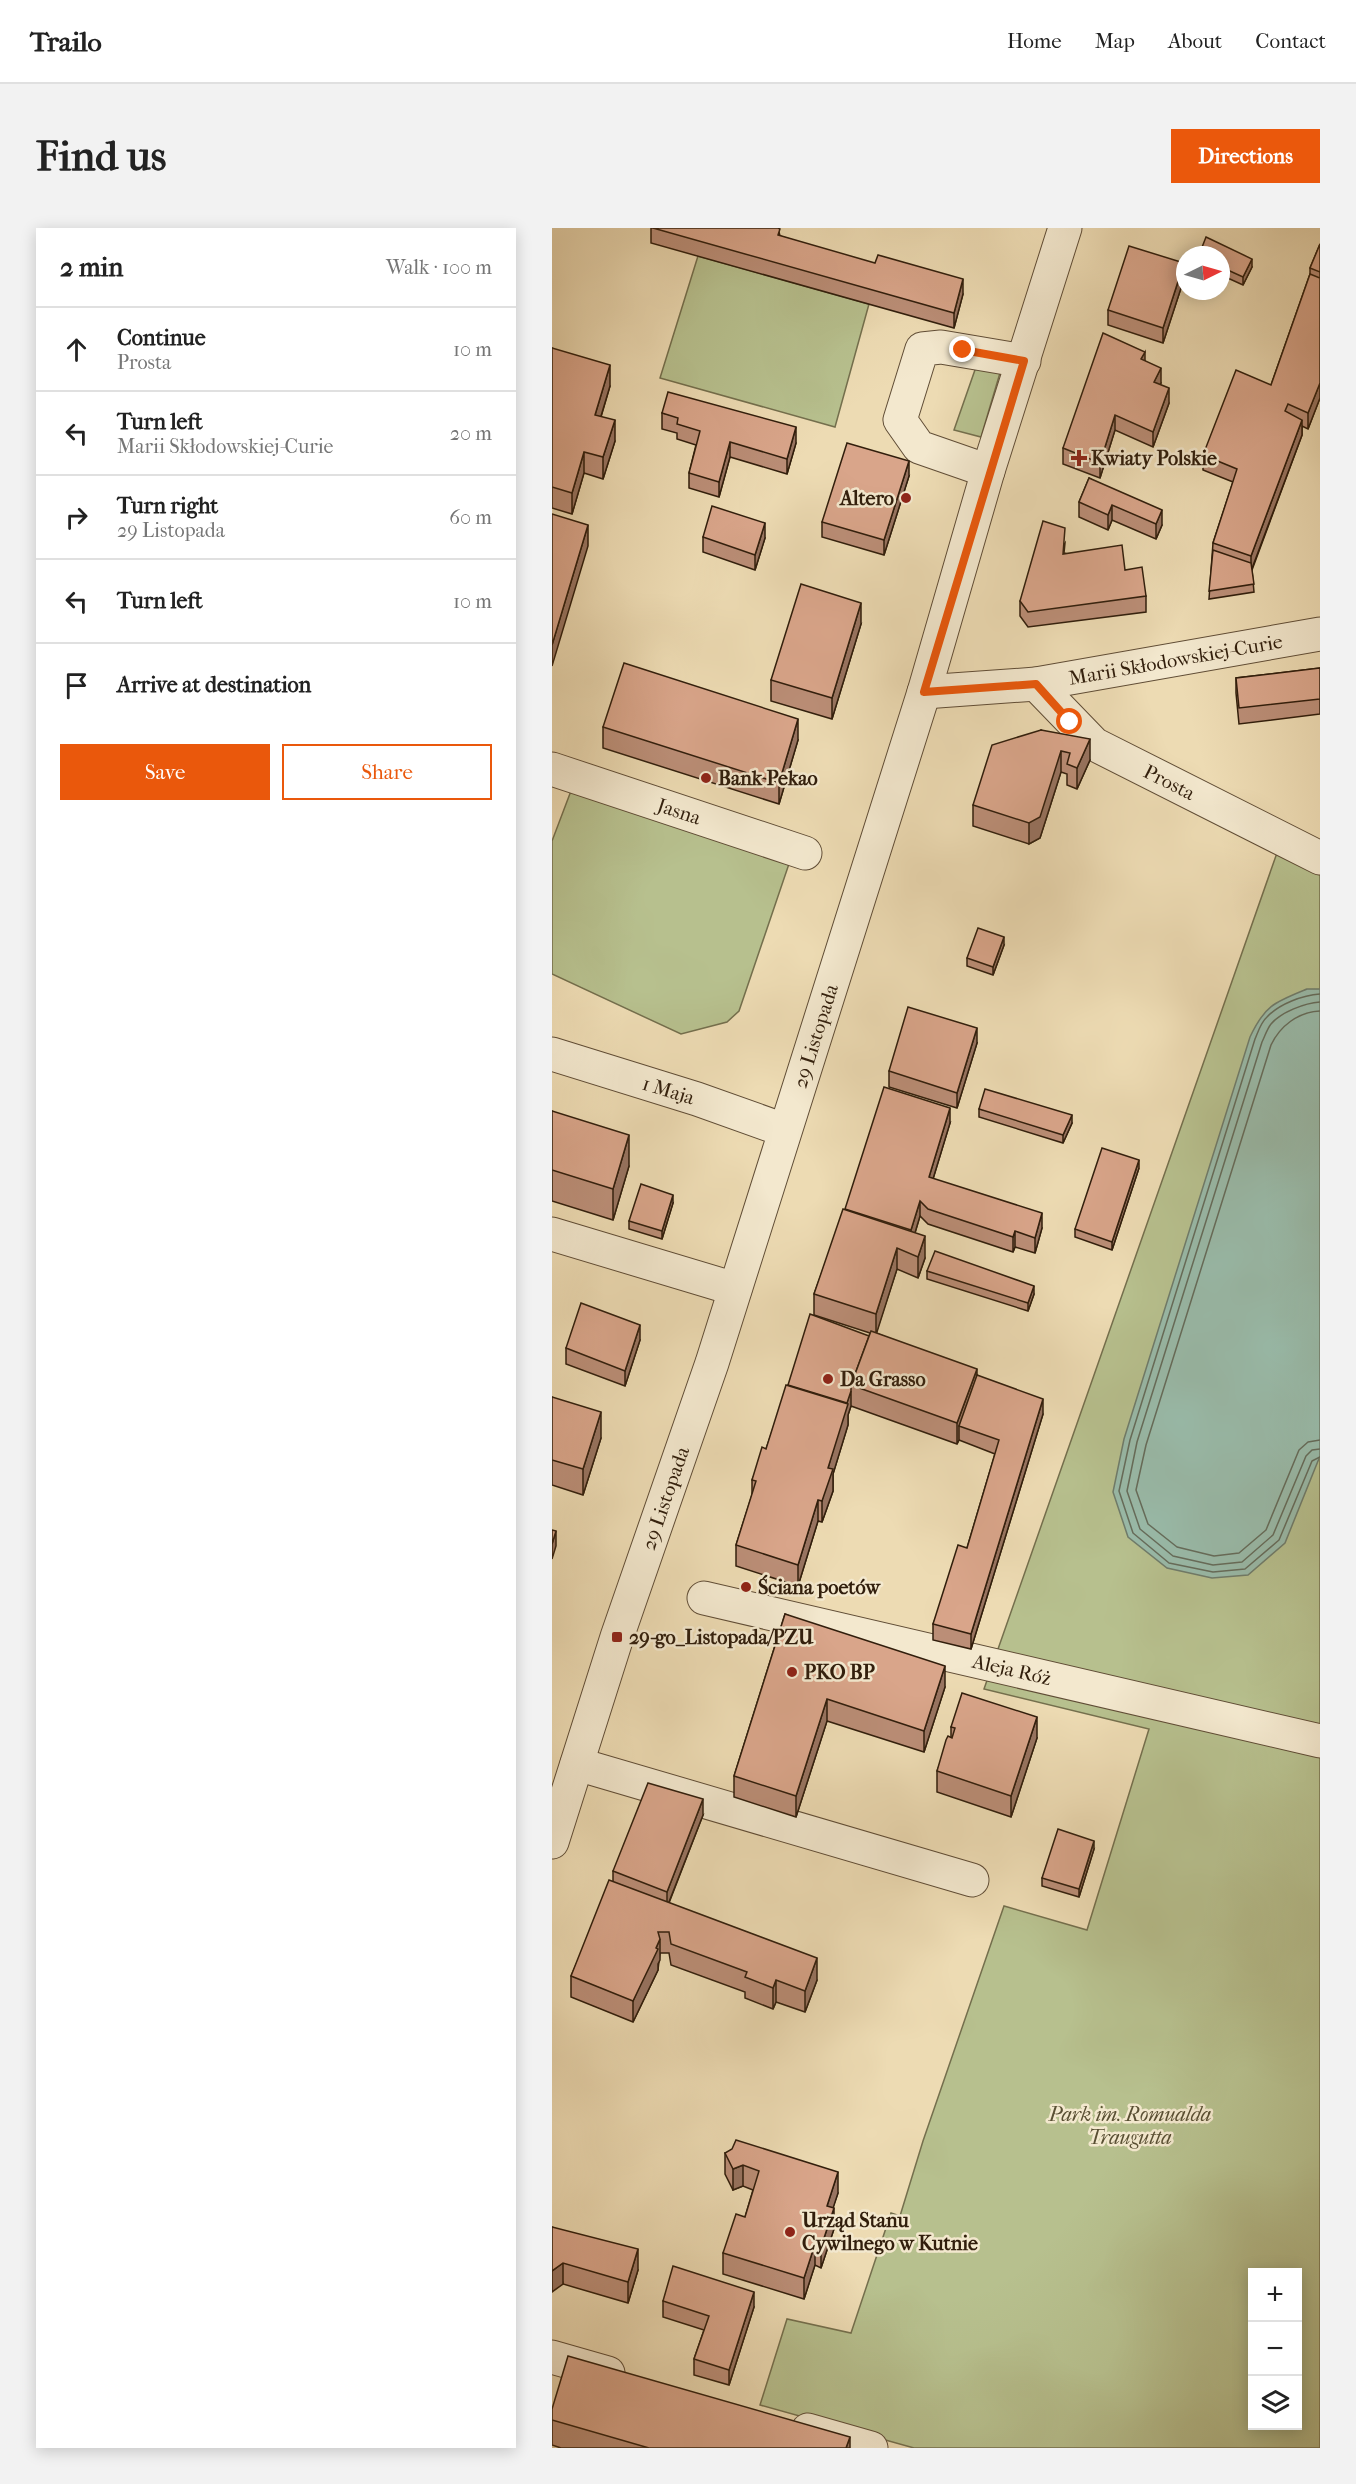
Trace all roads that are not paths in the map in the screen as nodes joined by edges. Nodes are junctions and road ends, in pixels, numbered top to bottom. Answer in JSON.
{"nodes":[{"id":1,"x":1065,"y":228,"type":"edge"},
{"id":2,"x":1024,"y":361,"type":"junction"},
{"id":3,"x":988,"y":471,"type":"junction"},
{"id":4,"x":1320,"y":634,"type":"edge"},
{"id":5,"x":1036,"y":684,"type":"junction"},
{"id":6,"x":924,"y":692,"type":"junction"},
{"id":7,"x":552,"y":768,"type":"edge"},
{"id":8,"x":805,"y":853,"type":"dead end"},
{"id":9,"x":1320,"y":858,"type":"edge"},
{"id":10,"x":552,"y":1054,"type":"edge"},
{"id":11,"x":784,"y":1130,"type":"junction"},
{"id":12,"x":552,"y":1234,"type":"edge"},
{"id":13,"x":735,"y":1289,"type":"junction"},
{"id":14,"x":704,"y":1598,"type":"dead end"},
{"id":15,"x":1320,"y":1741,"type":"edge"},
{"id":16,"x":577,"y":1764,"type":"junction"},
{"id":17,"x":552,"y":1842,"type":"edge"},
{"id":18,"x":972,"y":1880,"type":"dead end"},
{"id":19,"x":552,"y":2357,"type":"edge"},
{"id":20,"x":632,"y":2379,"type":"edge"},
{"id":21,"x":780,"y":2422,"type":"edge"},
{"id":22,"x":871,"y":2448,"type":"edge"}],
"edges":[{"from":1,"to":2,"type":"street","name":"29 Listopada"},
{"from":2,"to":3,"type":"street","name":"29 Listopada"},
{"from":2,"to":3,"type":"street"},
{"from":3,"to":6,"type":"street","name":"29 Listopada"},
{"from":4,"to":5,"type":"street","name":"Marii Skłodowskiej-Curie"},
{"from":5,"to":6,"type":"street","name":"Marii Skłodowskiej-Curie"},
{"from":5,"to":9,"type":"street","name":"Prosta"},
{"from":6,"to":11,"type":"street","name":"29 Listopada"},
{"from":7,"to":8,"type":"street","name":"Jasna"},
{"from":10,"to":11,"type":"street","name":"1 Maja"},
{"from":11,"to":13,"type":"street","name":"29 Listopada"},
{"from":12,"to":13,"type":"street"},
{"from":13,"to":16,"type":"street","name":"29 Listopada"},
{"from":14,"to":15,"type":"street","name":"Aleja Róż"},
{"from":16,"to":17,"type":"street","name":"29 Listopada"},
{"from":16,"to":18,"type":"street"},
{"from":19,"to":20,"type":"street"},
{"from":21,"to":22,"type":"street"}]}
